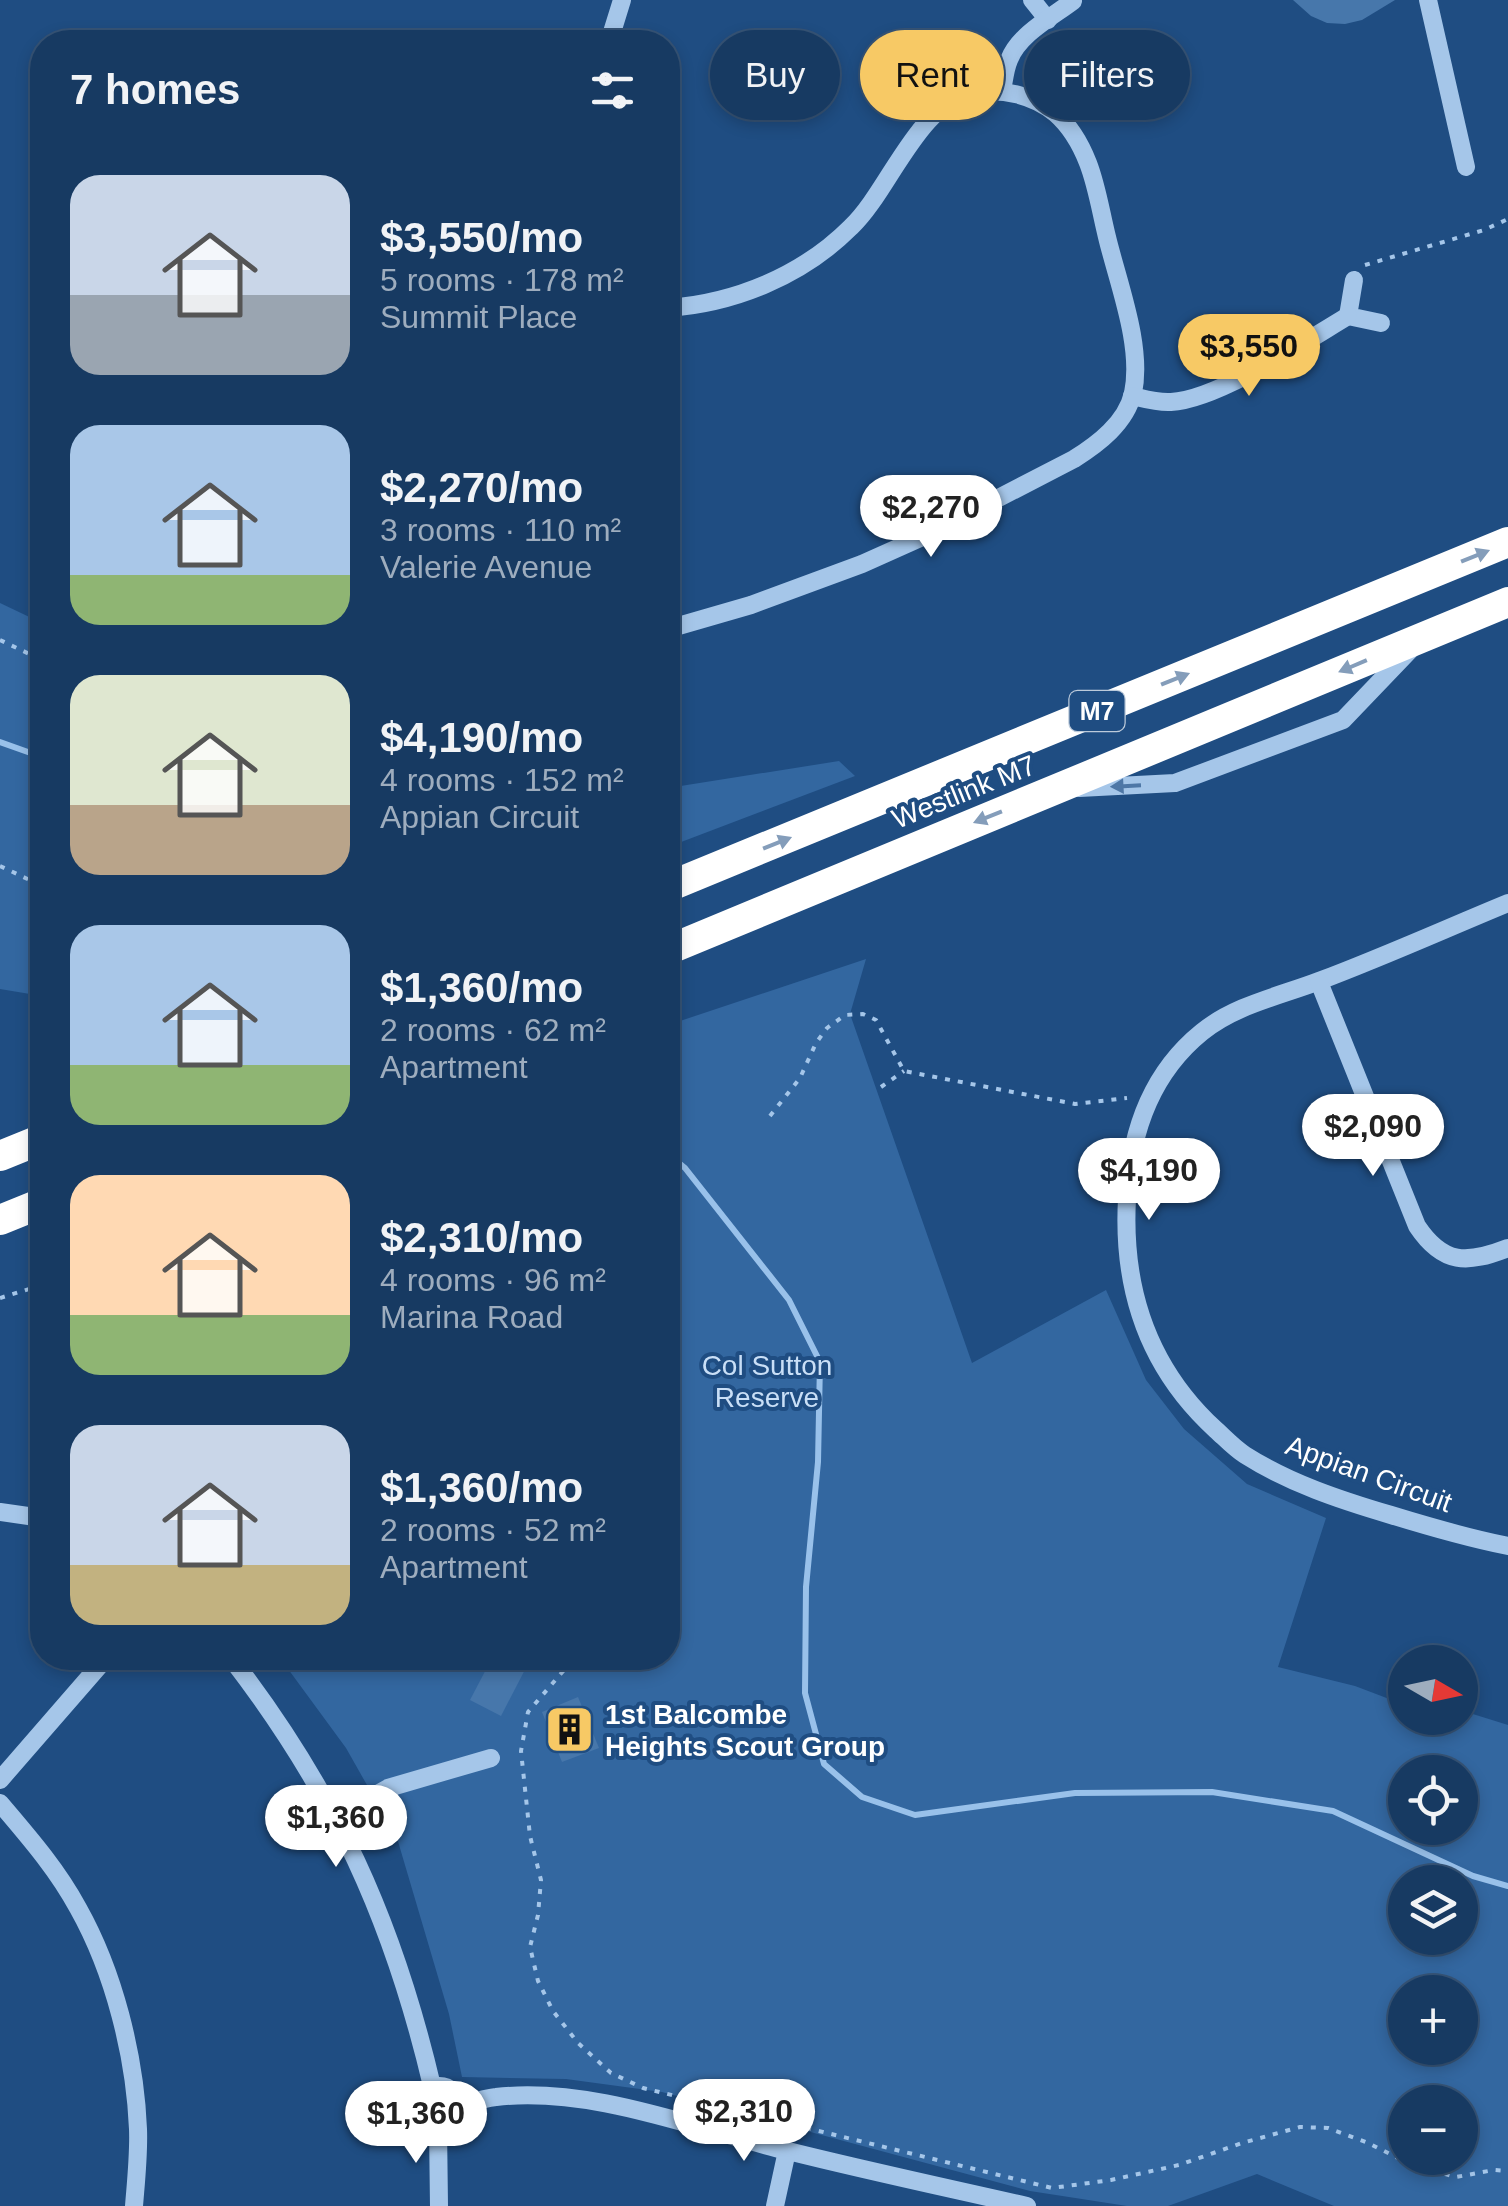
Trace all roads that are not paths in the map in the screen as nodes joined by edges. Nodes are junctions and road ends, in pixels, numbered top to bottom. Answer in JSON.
{"nodes":[{"id":1,"x":622,"y":0,"type":"edge"},
{"id":2,"x":1032,"y":0,"type":"edge"},
{"id":3,"x":1428,"y":0,"type":"edge"},
{"id":4,"x":1073,"y":1,"type":"edge"},
{"id":5,"x":1048,"y":20,"type":"junction"},
{"id":6,"x":613,"y":30,"type":"edge"},
{"id":7,"x":1004,"y":79,"type":"edge"},
{"id":8,"x":1004,"y":92,"type":"edge"},
{"id":9,"x":928,"y":120,"type":"edge"},
{"id":10,"x":1466,"y":167,"type":"dead end"},
{"id":11,"x":1354,"y":280,"type":"road end"},
{"id":12,"x":680,"y":307,"type":"edge"},
{"id":13,"x":1348,"y":316,"type":"junction"},
{"id":14,"x":1381,"y":323,"type":"dead end"},
{"id":15,"x":1132,"y":396,"type":"junction"},
{"id":16,"x":1508,"y":542,"type":"edge"},
{"id":17,"x":1508,"y":602,"type":"edge"},
{"id":18,"x":680,"y":626,"type":"edge"},
{"id":19,"x":1422,"y":638,"type":"junction"},
{"id":20,"x":1055,"y":790,"type":"junction"},
{"id":21,"x":680,"y":882,"type":"edge"},
{"id":22,"x":1508,"y":903,"type":"edge"},
{"id":23,"x":680,"y":945,"type":"edge"},
{"id":24,"x":1319,"y":982,"type":"junction"},
{"id":25,"x":30,"y":1145,"type":"edge"},
{"id":26,"x":0,"y":1156,"type":"edge"},
{"id":27,"x":30,"y":1208,"type":"edge"},
{"id":28,"x":0,"y":1220,"type":"edge"},
{"id":29,"x":1508,"y":1248,"type":"edge"},
{"id":30,"x":0,"y":1512,"type":"edge"},
{"id":31,"x":30,"y":1516,"type":"edge"},
{"id":32,"x":1508,"y":1546,"type":"edge"},
{"id":33,"x":96,"y":1670,"type":"edge"},
{"id":34,"x":240,"y":1670,"type":"edge"},
{"id":35,"x":491,"y":1758,"type":"dead end"},
{"id":36,"x":0,"y":1780,"type":"edge"},
{"id":37,"x":0,"y":1803,"type":"edge"},
{"id":38,"x":336,"y":1817,"type":"junction"},
{"id":39,"x":432,"y":2086,"type":"junction"},
{"id":40,"x":459,"y":2107,"type":"junction"},
{"id":41,"x":438,"y":2126,"type":"junction"},
{"id":42,"x":787,"y":2151,"type":"junction"},
{"id":43,"x":134,"y":2206,"type":"edge"},
{"id":44,"x":439,"y":2206,"type":"edge"},
{"id":45,"x":774,"y":2206,"type":"edge"},
{"id":46,"x":1027,"y":2206,"type":"edge"}],
"edges":[{"from":1,"to":6,"type":"street"},
{"from":2,"to":5,"type":"street"},
{"from":3,"to":10,"type":"street"},
{"from":4,"to":5,"type":"street"},
{"from":5,"to":7,"type":"street"},
{"from":8,"to":15,"type":"street"},
{"from":9,"to":12,"type":"street"},
{"from":11,"to":13,"type":"street"},
{"from":13,"to":14,"type":"street"},
{"from":13,"to":15,"type":"street"},
{"from":15,"to":18,"type":"street"},
{"from":21,"to":16,"type":"highway","name":"Westlink M7","number":"M7","one_way":true},
{"from":17,"to":19,"type":"highway","name":"Westlink M7","number":"M7"},
{"from":19,"to":20,"type":"highway","name":"Westlink M7","number":"M7","one_way":true},
{"from":19,"to":20,"type":"street","one_way":true},
{"from":20,"to":23,"type":"highway","name":"Westlink M7","number":"M7","one_way":true},
{"from":22,"to":24,"type":"street","name":"Appian Circuit"},
{"from":24,"to":29,"type":"street"},
{"from":24,"to":32,"type":"street","name":"Appian Circuit"},
{"from":25,"to":26,"type":"highway"},
{"from":27,"to":28,"type":"highway"},
{"from":30,"to":31,"type":"street"},
{"from":33,"to":36,"type":"street"},
{"from":34,"to":38,"type":"street"},
{"from":35,"to":38,"type":"street"},
{"from":37,"to":43,"type":"street"},
{"from":38,"to":39,"type":"street"},
{"from":39,"to":40,"type":"street"},
{"from":39,"to":41,"type":"street"},
{"from":40,"to":41,"type":"street"},
{"from":40,"to":42,"type":"street"},
{"from":41,"to":44,"type":"street"},
{"from":42,"to":45,"type":"street"},
{"from":42,"to":46,"type":"street"}]}
